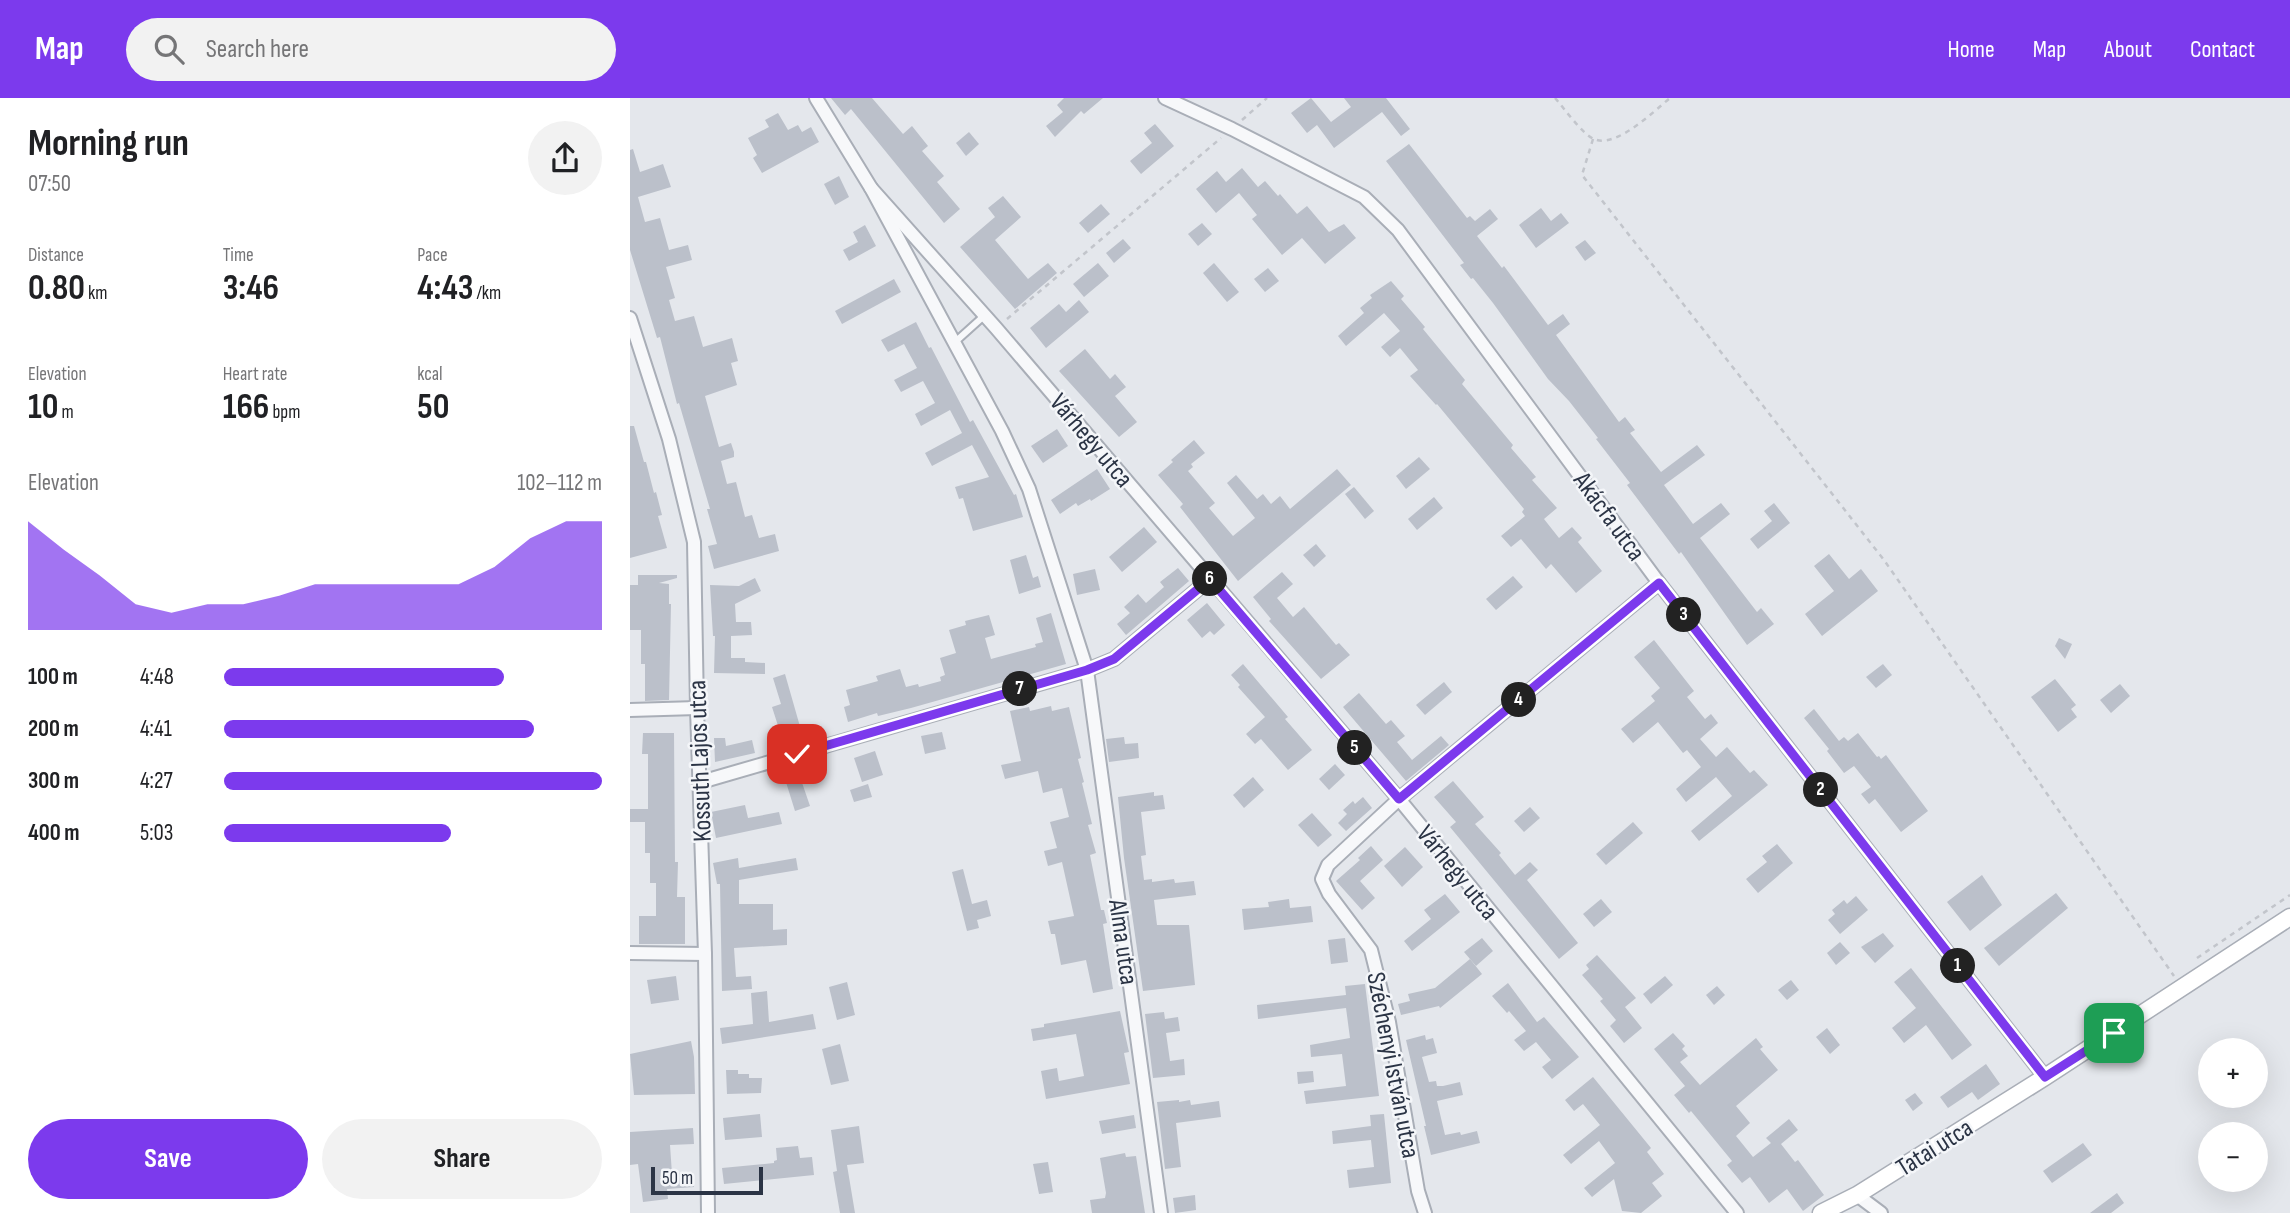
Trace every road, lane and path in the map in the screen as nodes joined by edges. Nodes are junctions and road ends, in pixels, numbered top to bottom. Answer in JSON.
{"nodes":[{"id":1,"x":816,"y":98,"type":"edge"},
{"id":2,"x":1165,"y":98,"type":"edge"},
{"id":3,"x":1267,"y":98,"type":"edge"},
{"id":4,"x":1555,"y":98,"type":"edge"},
{"id":5,"x":1670,"y":98,"type":"edge"},
{"id":6,"x":1232,"y":129,"type":"junction"},
{"id":7,"x":1593,"y":139,"type":"junction"},
{"id":8,"x":871,"y":188,"type":"junction"},
{"id":9,"x":985,"y":315,"type":"junction"},
{"id":10,"x":630,"y":318,"type":"edge"},
{"id":11,"x":996,"y":328,"type":"junction"},
{"id":12,"x":955,"y":342,"type":"junction"},
{"id":13,"x":1210,"y":579,"type":"junction"},
{"id":14,"x":1659,"y":583,"type":"junction"},
{"id":15,"x":1087,"y":670,"type":"junction"},
{"id":16,"x":697,"y":708,"type":"junction"},
{"id":17,"x":630,"y":710,"type":"edge"},
{"id":18,"x":701,"y":782,"type":"junction"},
{"id":19,"x":1399,"y":799,"type":"junction"},
{"id":20,"x":2290,"y":917,"type":"edge"},
{"id":21,"x":630,"y":953,"type":"edge"},
{"id":22,"x":705,"y":954,"type":"junction"},
{"id":23,"x":2182,"y":988,"type":"junction"},
{"id":24,"x":2045,"y":1077,"type":"junction"},
{"id":25,"x":1857,"y":1195,"type":"junction"},
{"id":26,"x":708,"y":1213,"type":"edge"},
{"id":27,"x":1161,"y":1213,"type":"edge"},
{"id":28,"x":1425,"y":1213,"type":"edge"},
{"id":29,"x":1737,"y":1213,"type":"edge"},
{"id":30,"x":1821,"y":1213,"type":"edge"},
{"id":31,"x":1881,"y":1213,"type":"edge"}],
"edges":[{"from":1,"to":8,"type":"street","name":"Várhegy utca"},
{"from":2,"to":6,"type":"street","name":"Akácfa utca"},
{"from":3,"to":6,"type":"path"},
{"from":4,"to":7,"type":"path"},
{"from":5,"to":7,"type":"path"},
{"from":6,"to":11,"type":"path"},
{"from":6,"to":14,"type":"street","name":"Akácfa utca"},
{"from":7,"to":23,"type":"path"},
{"from":8,"to":9,"type":"street","name":"Várhegy utca"},
{"from":8,"to":12,"type":"street","name":"Várhegy utca"},
{"from":9,"to":11,"type":"street","name":"Várhegy utca"},
{"from":9,"to":12,"type":"lane"},
{"from":10,"to":16,"type":"street","name":"Kossuth Lajos utca"},
{"from":11,"to":13,"type":"street","name":"Várhegy utca"},
{"from":12,"to":15,"type":"street","name":"Várhegy utca"},
{"from":13,"to":15,"type":"street"},
{"from":13,"to":19,"type":"street","name":"Várhegy utca"},
{"from":14,"to":19,"type":"street","name":"Széchenyi István utca"},
{"from":14,"to":24,"type":"street","name":"Akácfa utca"},
{"from":15,"to":18,"type":"street"},
{"from":15,"to":27,"type":"street","name":"Alma utca"},
{"from":16,"to":17,"type":"street"},
{"from":16,"to":18,"type":"street","name":"Kossuth Lajos utca"},
{"from":18,"to":22,"type":"street","name":"Kossuth Lajos utca"},
{"from":19,"to":28,"type":"street","name":"Széchenyi István utca"},
{"from":19,"to":29,"type":"street","name":"Várhegy utca"},
{"from":20,"to":23,"type":"street","name":"Tatai utca"},
{"from":21,"to":22,"type":"street"},
{"from":22,"to":26,"type":"street","name":"Kossuth Lajos utca"},
{"from":23,"to":24,"type":"street","name":"Tatai utca"},
{"from":24,"to":25,"type":"street","name":"Tatai utca"},
{"from":25,"to":30,"type":"street","name":"Tatai utca"},
{"from":25,"to":31,"type":"street"}]}
